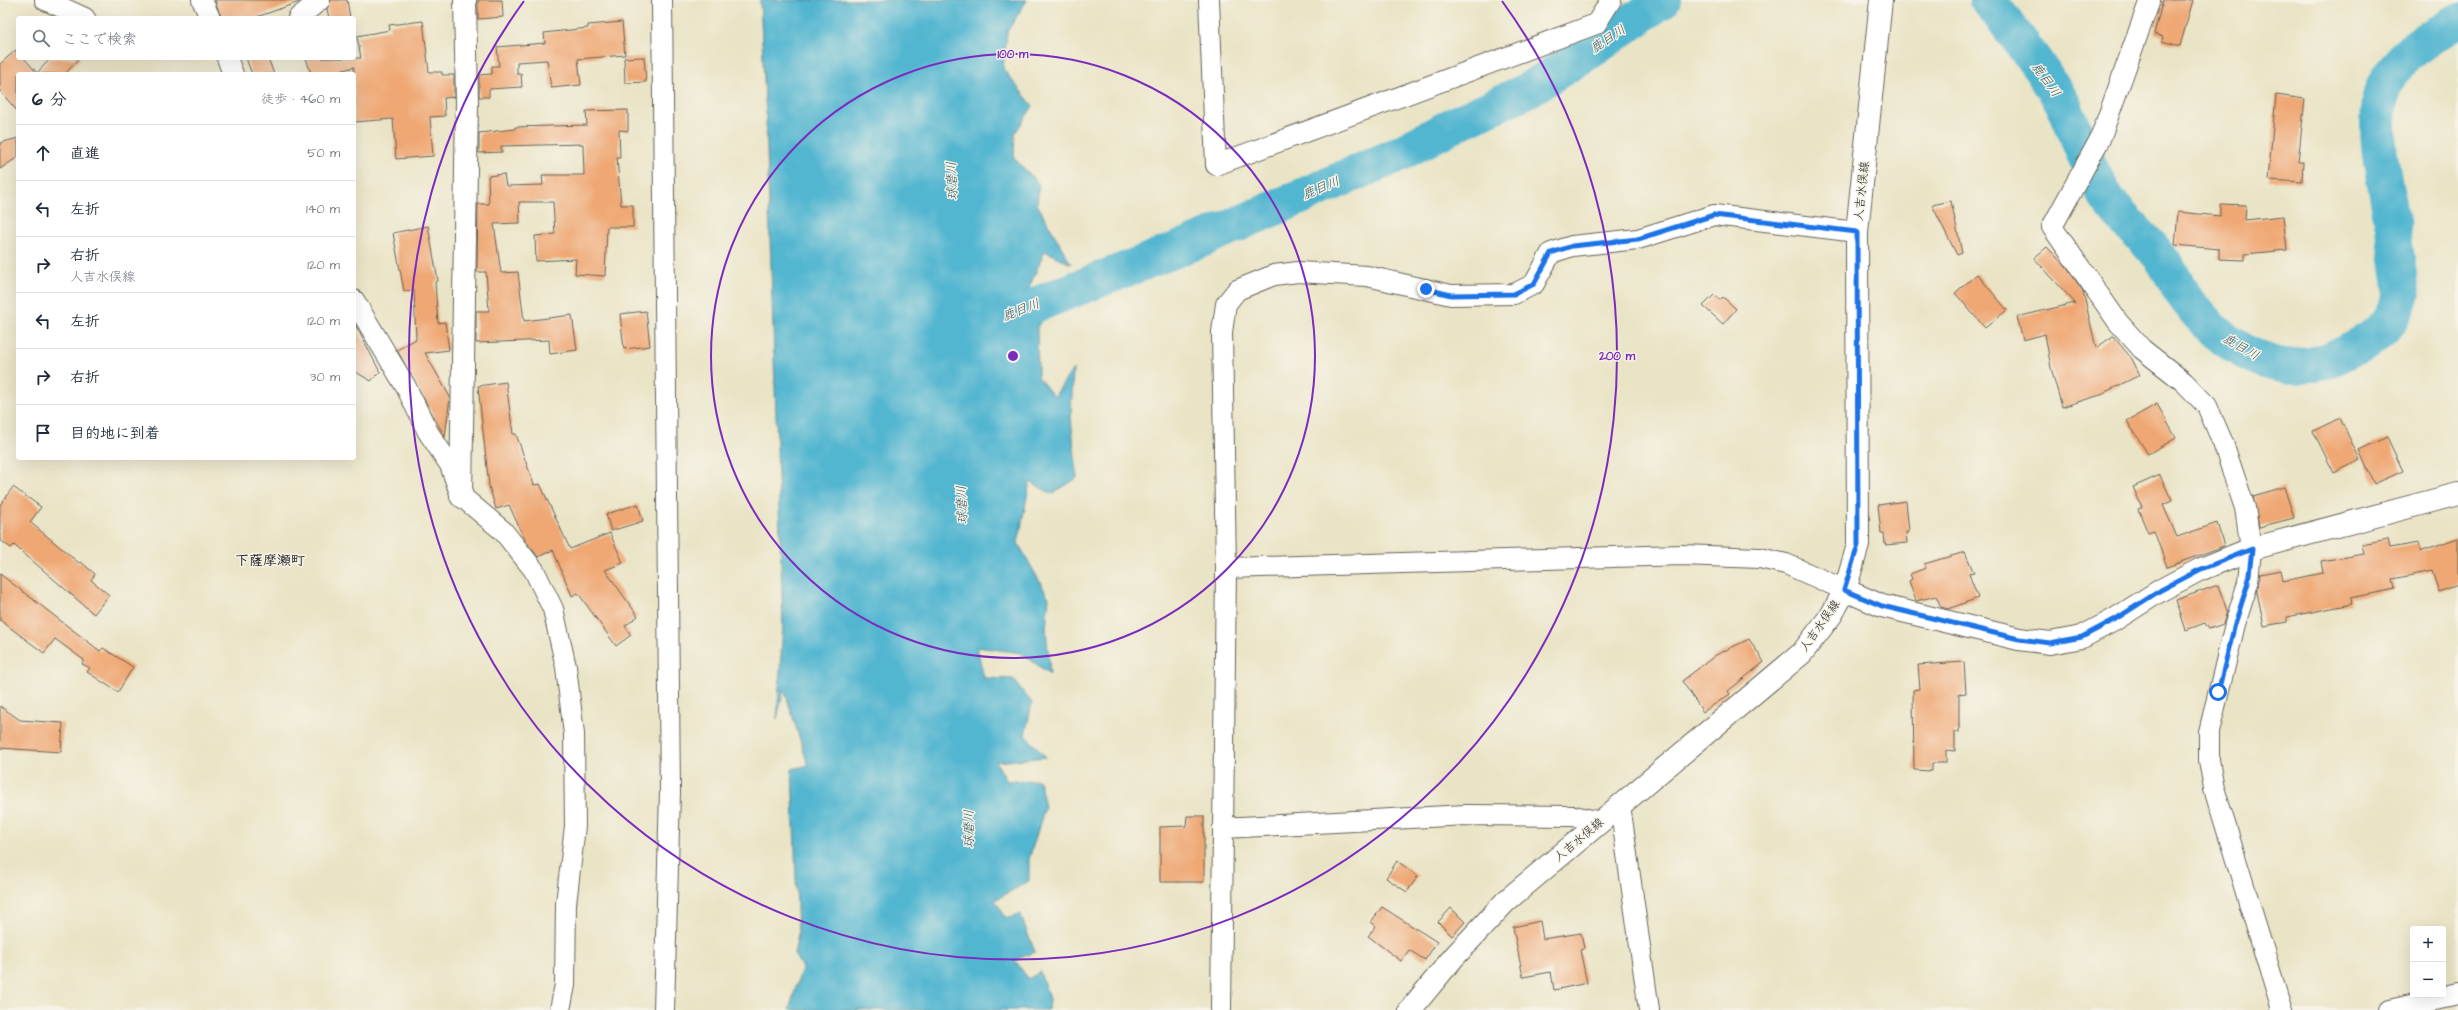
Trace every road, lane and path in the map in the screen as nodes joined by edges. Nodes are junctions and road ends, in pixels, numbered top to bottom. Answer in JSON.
{"nodes":[{"id":1,"x":44,"y":0,"type":"edge"},
{"id":2,"x":202,"y":0,"type":"edge"},
{"id":3,"x":320,"y":0,"type":"edge"},
{"id":4,"x":465,"y":0,"type":"edge"},
{"id":5,"x":662,"y":0,"type":"edge"},
{"id":6,"x":1209,"y":0,"type":"edge"},
{"id":7,"x":1611,"y":0,"type":"edge"},
{"id":8,"x":1881,"y":0,"type":"edge"},
{"id":9,"x":2150,"y":0,"type":"edge"},
{"id":10,"x":80,"y":16,"type":"edge"},
{"id":11,"x":209,"y":16,"type":"edge"},
{"id":12,"x":300,"y":16,"type":"edge"},
{"id":13,"x":228,"y":60,"type":"edge"},
{"id":14,"x":232,"y":72,"type":"edge"},
{"id":15,"x":1857,"y":232,"type":"junction"},
{"id":16,"x":356,"y":303,"type":"edge"},
{"id":17,"x":2458,"y":494,"type":"edge"},
{"id":18,"x":461,"y":496,"type":"junction"},
{"id":19,"x":2252,"y":549,"type":"junction"},
{"id":20,"x":1226,"y":568,"type":"junction"},
{"id":21,"x":1844,"y":590,"type":"junction"},
{"id":22,"x":1620,"y":805,"type":"junction"},
{"id":23,"x":1600,"y":822,"type":"junction"},
{"id":24,"x":1223,"y":828,"type":"junction"},
{"id":25,"x":2458,"y":994,"type":"edge"},
{"id":26,"x":560,"y":1010,"type":"edge"},
{"id":27,"x":664,"y":1010,"type":"edge"},
{"id":28,"x":1221,"y":1010,"type":"edge"},
{"id":29,"x":1410,"y":1010,"type":"edge"},
{"id":30,"x":1649,"y":1010,"type":"edge"},
{"id":31,"x":2282,"y":1010,"type":"edge"},
{"id":32,"x":2390,"y":1010,"type":"edge"}],
"edges":[{"from":1,"to":10,"type":"street"},
{"from":2,"to":11,"type":"street"},
{"from":3,"to":12,"type":"street"},
{"from":4,"to":18,"type":"main road"},
{"from":5,"to":27,"type":"street"},
{"from":6,"to":7,"type":"street"},
{"from":8,"to":15,"type":"main road","name":"人吉水俣線"},
{"from":9,"to":19,"type":"street"},
{"from":13,"to":14,"type":"street"},
{"from":15,"to":20,"type":"street"},
{"from":15,"to":21,"type":"main road","name":"人吉水俣線"},
{"from":16,"to":18,"type":"street"},
{"from":17,"to":19,"type":"main road"},
{"from":18,"to":26,"type":"street"},
{"from":19,"to":21,"type":"main road"},
{"from":19,"to":31,"type":"street"},
{"from":20,"to":21,"type":"street"},
{"from":20,"to":24,"type":"street"},
{"from":21,"to":22,"type":"main road","name":"人吉水俣線"},
{"from":22,"to":23,"type":"main road","name":"人吉水俣線"},
{"from":22,"to":30,"type":"street"},
{"from":23,"to":24,"type":"street"},
{"from":23,"to":29,"type":"main road","name":"人吉水俣線"},
{"from":24,"to":28,"type":"street"},
{"from":25,"to":32,"type":"street"}]}
